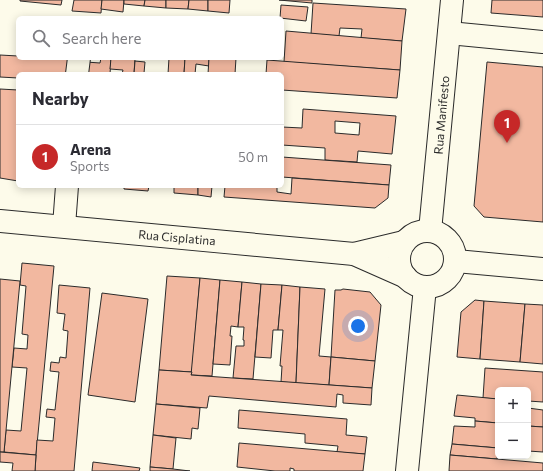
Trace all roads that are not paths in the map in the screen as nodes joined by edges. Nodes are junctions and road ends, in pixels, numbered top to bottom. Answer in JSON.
{"nodes":[{"id":1,"x":452,"y":0,"type":"edge"},
{"id":2,"x":449,"y":33,"type":"junction"},
{"id":3,"x":543,"y":42,"type":"edge"},
{"id":4,"x":79,"y":60,"type":"edge"},
{"id":5,"x":77,"y":72,"type":"edge"},
{"id":6,"x":67,"y":188,"type":"edge"},
{"id":7,"x":0,"y":221,"type":"edge"},
{"id":8,"x":64,"y":226,"type":"junction"},
{"id":9,"x":430,"y":230,"type":"junction"},
{"id":10,"x":404,"y":242,"type":"junction"},
{"id":11,"x":354,"y":254,"type":"junction"},
{"id":12,"x":456,"y":261,"type":"junction"},
{"id":13,"x":543,"y":269,"type":"edge"},
{"id":14,"x":406,"y":277,"type":"junction"},
{"id":15,"x":425,"y":287,"type":"junction"},
{"id":16,"x":407,"y":471,"type":"edge"}],
"edges":[{"from":1,"to":2,"type":"street","name":"Rua Manifesto"},
{"from":2,"to":3,"type":"street"},
{"from":2,"to":9,"type":"street","name":"Rua Manifesto"},
{"from":4,"to":5,"type":"street"},
{"from":6,"to":8,"type":"street"},
{"from":7,"to":8,"type":"street","name":"Rua Cisplatina"},
{"from":8,"to":11,"type":"street","name":"Rua Cisplatina"},
{"from":9,"to":10,"type":"street"},
{"from":9,"to":12,"type":"street"},
{"from":10,"to":11,"type":"street","name":"Rua Cisplatina"},
{"from":10,"to":14,"type":"street"},
{"from":11,"to":14,"type":"street","name":"Rua Cisplatina"},
{"from":12,"to":13,"type":"street"},
{"from":12,"to":15,"type":"street"},
{"from":14,"to":15,"type":"street"},
{"from":15,"to":16,"type":"street"}]}
